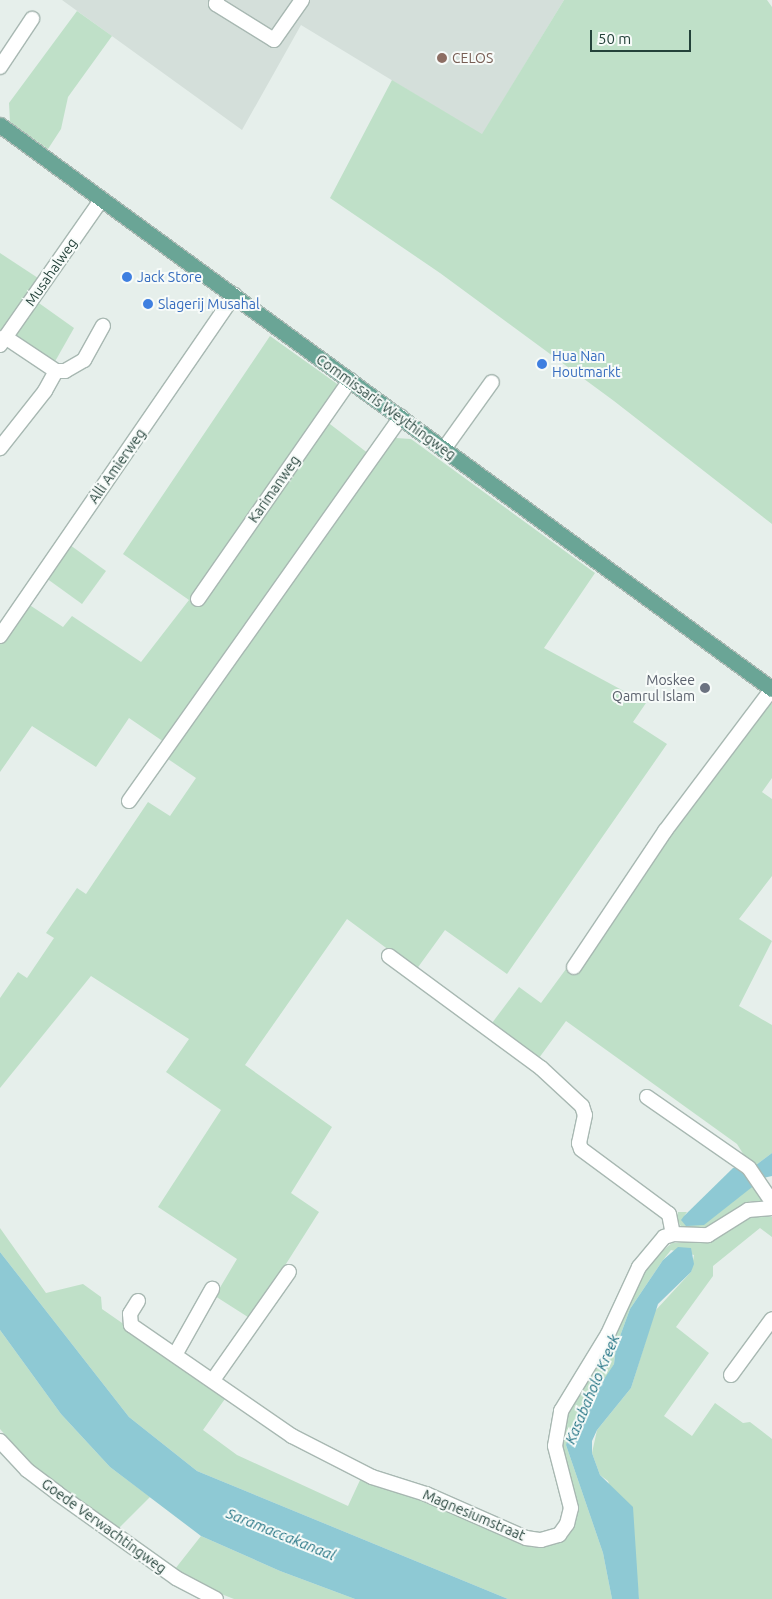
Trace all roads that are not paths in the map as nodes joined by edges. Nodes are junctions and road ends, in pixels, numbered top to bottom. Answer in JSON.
{"nodes":[{"id":1,"x":217,"y":0,"type":"edge"},
{"id":2,"x":302,"y":0,"type":"edge"},
{"id":3,"x":32,"y":19,"type":"dead end"},
{"id":4,"x":0,"y":67,"type":"edge"},
{"id":5,"x":0,"y":125,"type":"edge"},
{"id":6,"x":102,"y":199,"type":"junction"},
{"id":7,"x":234,"y":295,"type":"junction"},
{"id":8,"x":103,"y":326,"type":"dead end"},
{"id":9,"x":2,"y":340,"type":"edge"},
{"id":10,"x":56,"y":371,"type":"junction"},
{"id":11,"x":350,"y":380,"type":"junction"},
{"id":12,"x":492,"y":382,"type":"dead end"},
{"id":13,"x":400,"y":417,"type":"junction"},
{"id":14,"x":0,"y":448,"type":"edge"},
{"id":15,"x":444,"y":449,"type":"junction"},
{"id":16,"x":198,"y":599,"type":"dead end"},
{"id":17,"x":0,"y":636,"type":"edge"},
{"id":18,"x":772,"y":689,"type":"edge"},
{"id":19,"x":129,"y":801,"type":"dead end"},
{"id":20,"x":389,"y":956,"type":"dead end"},
{"id":21,"x":574,"y":967,"type":"dead end"},
{"id":22,"x":647,"y":1097,"type":"dead end"},
{"id":23,"x":772,"y":1202,"type":"edge"},
{"id":24,"x":772,"y":1208,"type":"edge"},
{"id":25,"x":674,"y":1234,"type":"junction"},
{"id":26,"x":289,"y":1272,"type":"dead end"},
{"id":27,"x":212,"y":1289,"type":"dead end"},
{"id":28,"x":138,"y":1301,"type":"dead end"},
{"id":29,"x":772,"y":1319,"type":"edge"},
{"id":30,"x":175,"y":1355,"type":"junction"},
{"id":31,"x":731,"y":1375,"type":"dead end"},
{"id":32,"x":213,"y":1380,"type":"junction"},
{"id":33,"x":0,"y":1441,"type":"edge"},
{"id":34,"x":216,"y":1599,"type":"edge"}],
"edges":[{"from":1,"to":2,"type":"street"},
{"from":3,"to":4,"type":"street"},
{"from":5,"to":6,"type":"main road","name":"Commissaris Weythingweg"},
{"from":6,"to":7,"type":"main road","name":"Commissaris Weythingweg"},
{"from":6,"to":9,"type":"street","name":"Musahalweg"},
{"from":7,"to":11,"type":"main road","name":"Commissaris Weythingweg"},
{"from":7,"to":17,"type":"street","name":"Alli Amierweg"},
{"from":8,"to":10,"type":"street"},
{"from":9,"to":10,"type":"street"},
{"from":10,"to":14,"type":"street"},
{"from":11,"to":13,"type":"main road","name":"Commissaris Weythingweg"},
{"from":11,"to":16,"type":"street","name":"Karimanweg"},
{"from":12,"to":15,"type":"street"},
{"from":13,"to":15,"type":"main road","name":"Commissaris Weythingweg"},
{"from":13,"to":19,"type":"street"},
{"from":15,"to":18,"type":"main road","name":"Commissaris Weythingweg"},
{"from":18,"to":21,"type":"street"},
{"from":20,"to":25,"type":"street"},
{"from":22,"to":23,"type":"street"},
{"from":24,"to":25,"type":"street"},
{"from":25,"to":32,"type":"street","name":"Magnesiumstraat"},
{"from":26,"to":32,"type":"street"},
{"from":27,"to":30,"type":"street"},
{"from":28,"to":30,"type":"street","name":"Magnesiumstraat"},
{"from":29,"to":31,"type":"street"},
{"from":30,"to":32,"type":"street","name":"Magnesiumstraat"},
{"from":33,"to":34,"type":"street","name":"Goede Verwachtingweg"}]}
